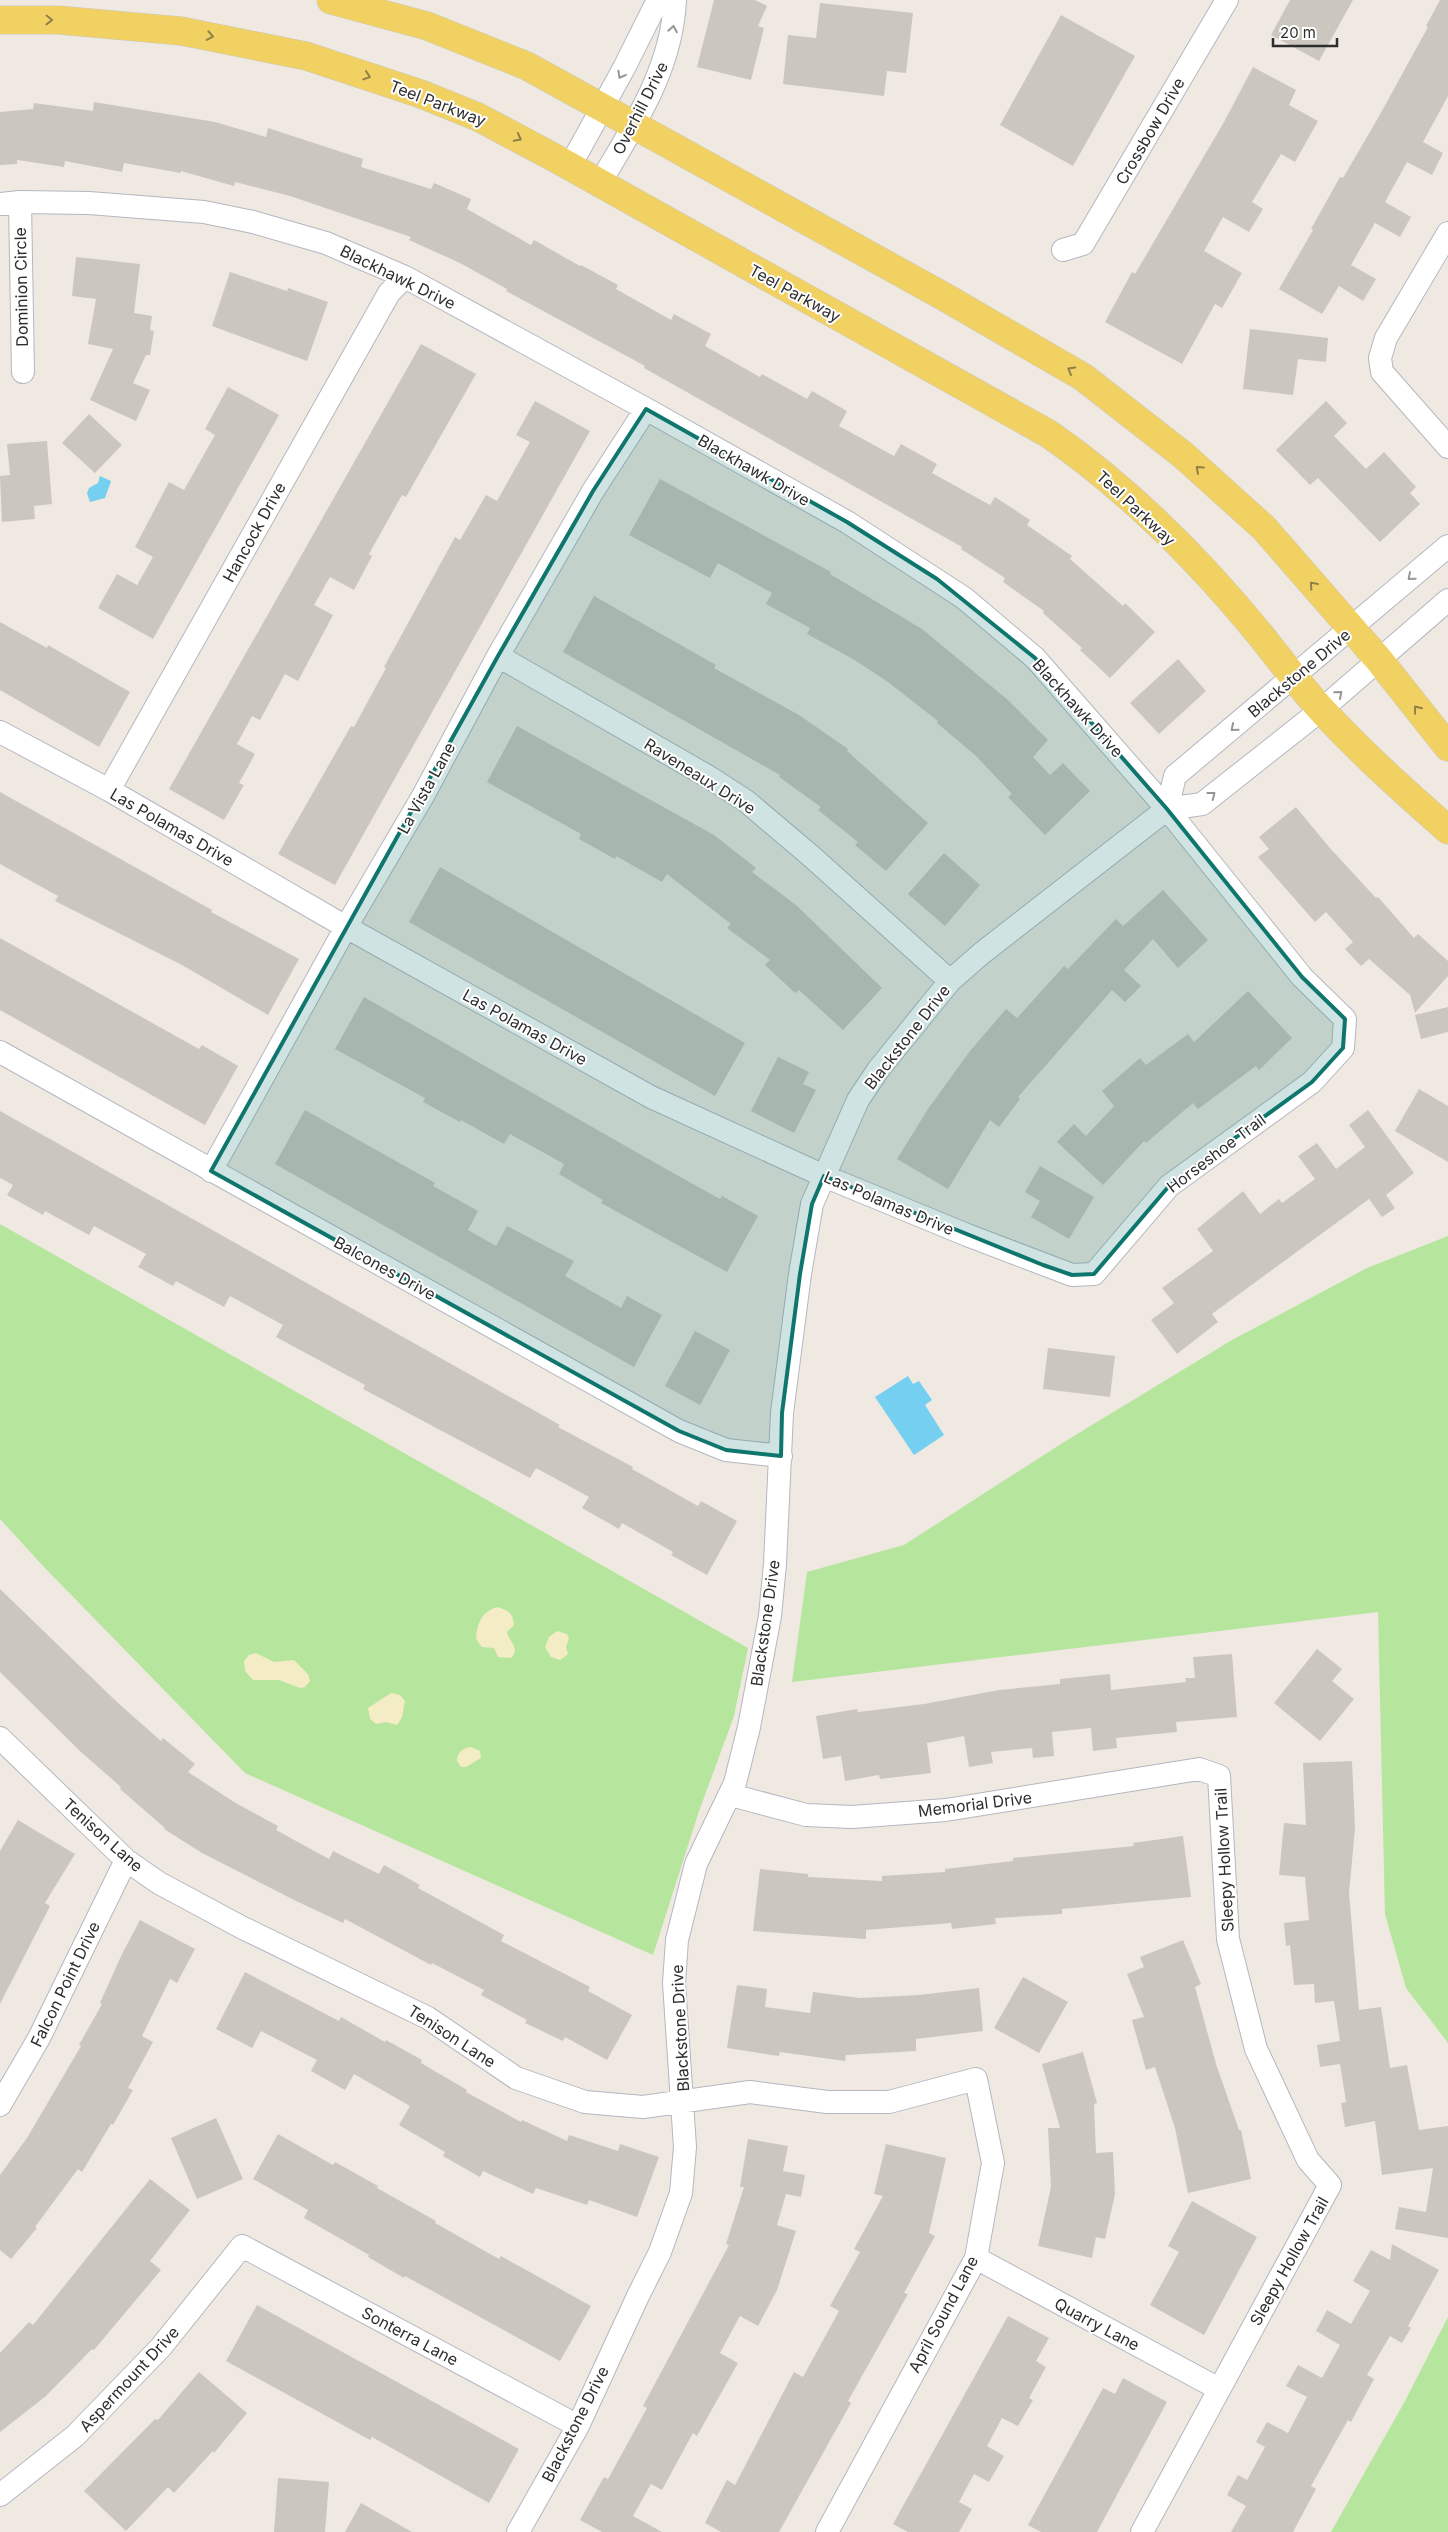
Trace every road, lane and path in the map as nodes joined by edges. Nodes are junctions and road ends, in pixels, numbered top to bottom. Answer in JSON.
{"nodes":[{"id":1,"x":332,"y":0,"type":"edge"},
{"id":2,"x":658,"y":0,"type":"edge"},
{"id":3,"x":675,"y":0,"type":"edge"},
{"id":4,"x":1221,"y":2,"type":"edge"},
{"id":5,"x":0,"y":20,"type":"edge"},
{"id":6,"x":602,"y":108,"type":"junction"},
{"id":7,"x":634,"y":125,"type":"junction"},
{"id":8,"x":570,"y":166,"type":"junction"},
{"id":9,"x":600,"y":183,"type":"junction"},
{"id":10,"x":10,"y":203,"type":"edge"},
{"id":11,"x":1448,"y":233,"type":"edge"},
{"id":12,"x":1063,"y":250,"type":"dead end"},
{"id":13,"x":405,"y":277,"type":"junction"},
{"id":14,"x":23,"y":372,"type":"dead end"},
{"id":15,"x":646,"y":409,"type":"junction"},
{"id":16,"x":1448,"y":447,"type":"edge"},
{"id":17,"x":1448,"y":546,"type":"edge"},
{"id":18,"x":1448,"y":600,"type":"edge"},
{"id":19,"x":1350,"y":629,"type":"junction"},
{"id":20,"x":498,"y":656,"type":"junction"},
{"id":21,"x":1379,"y":660,"type":"junction"},
{"id":22,"x":1293,"y":678,"type":"junction"},
{"id":23,"x":1321,"y":710,"type":"junction"},
{"id":24,"x":0,"y":732,"type":"edge"},
{"id":25,"x":1448,"y":747,"type":"edge"},
{"id":26,"x":109,"y":790,"type":"junction"},
{"id":27,"x":1167,"y":809,"type":"junction"},
{"id":28,"x":1448,"y":830,"type":"edge"},
{"id":29,"x":346,"y":927,"type":"junction"},
{"id":30,"x":950,"y":982,"type":"junction"},
{"id":31,"x":1345,"y":1019,"type":"joint"},
{"id":32,"x":0,"y":1052,"type":"edge"},
{"id":33,"x":211,"y":1171,"type":"junction"},
{"id":34,"x":824,"y":1176,"type":"junction"},
{"id":35,"x":1072,"y":1275,"type":"joint"},
{"id":36,"x":781,"y":1456,"type":"junction"},
{"id":37,"x":0,"y":1738,"type":"edge"},
{"id":38,"x":1219,"y":1776,"type":"joint"},
{"id":39,"x":731,"y":1795,"type":"junction"},
{"id":40,"x":126,"y":1860,"type":"junction"},
{"id":41,"x":976,"y":2079,"type":"joint"},
{"id":42,"x":684,"y":2100,"type":"junction"},
{"id":43,"x":0,"y":2105,"type":"edge"},
{"id":44,"x":242,"y":2246,"type":"joint"},
{"id":45,"x":976,"y":2258,"type":"junction"},
{"id":46,"x":1219,"y":2389,"type":"junction"},
{"id":47,"x":578,"y":2426,"type":"junction"},
{"id":48,"x":0,"y":2495,"type":"edge"},
{"id":49,"x":518,"y":2532,"type":"edge"},
{"id":50,"x":827,"y":2532,"type":"edge"},
{"id":51,"x":1142,"y":2532,"type":"edge"}],
"edges":[{"from":1,"to":6,"type":"main road"},
{"from":2,"to":6,"type":"street","name":"Overhill Drive","one_way":true},
{"from":7,"to":3,"type":"street","name":"Overhill Drive","one_way":true},
{"from":4,"to":12,"type":"street","name":"Crossbow Drive"},
{"from":5,"to":8,"type":"main road","name":"Teel Parkway","one_way":true},
{"from":6,"to":7,"type":"main road"},
{"from":6,"to":8,"type":"street","name":"Overhill Drive"},
{"from":7,"to":9,"type":"street","name":"Overhill Drive"},
{"from":19,"to":7,"type":"main road","one_way":true},
{"from":8,"to":9,"type":"main road","name":"Teel Parkway"},
{"from":9,"to":22,"type":"main road","name":"Teel Parkway"},
{"from":10,"to":13,"type":"street","name":"Blackhawk Drive"},
{"from":10,"to":14,"type":"street","name":"Dominion Circle"},
{"from":11,"to":16,"type":"street"},
{"from":13,"to":15,"type":"street","name":"Blackhawk Drive"},
{"from":13,"to":26,"type":"street","name":"Hancock Drive"},
{"from":15,"to":20,"type":"street","name":"La Vista Lane"},
{"from":15,"to":27,"type":"street","name":"Blackhawk Drive"},
{"from":17,"to":19,"type":"street","name":"Blackstone Drive","one_way":true},
{"from":18,"to":21,"type":"street","name":"Blackstone Drive"},
{"from":19,"to":21,"type":"main road"},
{"from":19,"to":22,"type":"street","name":"Blackstone Drive"},
{"from":20,"to":29,"type":"street","name":"La Vista Lane"},
{"from":20,"to":30,"type":"street","name":"Raveneaux Drive"},
{"from":23,"to":21,"type":"street","name":"Blackstone Drive","one_way":true},
{"from":25,"to":21,"type":"main road","one_way":true},
{"from":22,"to":23,"type":"main road","name":"Teel Parkway"},
{"from":22,"to":27,"type":"street","name":"Blackstone Drive","one_way":true},
{"from":27,"to":23,"type":"street","name":"Blackstone Drive","one_way":true},
{"from":23,"to":28,"type":"main road","name":"Teel Parkway"},
{"from":24,"to":26,"type":"street","name":"Las Polamas Drive"},
{"from":26,"to":29,"type":"street","name":"Las Polamas Drive"},
{"from":27,"to":30,"type":"street","name":"Blackstone Drive"},
{"from":27,"to":31,"type":"street","name":"Blackhawk Drive"},
{"from":29,"to":33,"type":"street","name":"La Vista Lane"},
{"from":29,"to":34,"type":"street","name":"Las Polamas Drive"},
{"from":30,"to":34,"type":"street","name":"Blackstone Drive"},
{"from":31,"to":35,"type":"street","name":"Horseshoe Trail"},
{"from":32,"to":33,"type":"street","name":"Balcones Drive"},
{"from":33,"to":36,"type":"street","name":"Balcones Drive"},
{"from":34,"to":35,"type":"street","name":"Las Polamas Drive"},
{"from":34,"to":36,"type":"street","name":"Blackstone Drive"},
{"from":36,"to":39,"type":"street","name":"Blackstone Drive"},
{"from":37,"to":40,"type":"street","name":"Tenison Lane"},
{"from":38,"to":39,"type":"street","name":"Memorial Drive"},
{"from":38,"to":46,"type":"street","name":"Sleepy Hollow Trail"},
{"from":39,"to":42,"type":"street","name":"Blackstone Drive"},
{"from":40,"to":42,"type":"street","name":"Tenison Lane"},
{"from":40,"to":43,"type":"street","name":"Falcon Point Drive"},
{"from":41,"to":42,"type":"street","name":"Tenison Lane"},
{"from":41,"to":45,"type":"street","name":"April Sound Lane"},
{"from":42,"to":47,"type":"street","name":"Blackstone Drive"},
{"from":44,"to":47,"type":"street","name":"Sonterra Lane"},
{"from":44,"to":48,"type":"street","name":"Aspermount Drive"},
{"from":45,"to":46,"type":"street","name":"Quarry Lane"},
{"from":45,"to":50,"type":"street","name":"April Sound Lane"},
{"from":46,"to":51,"type":"street","name":"Sleepy Hollow Trail"},
{"from":47,"to":49,"type":"street","name":"Blackstone Drive"}]}
